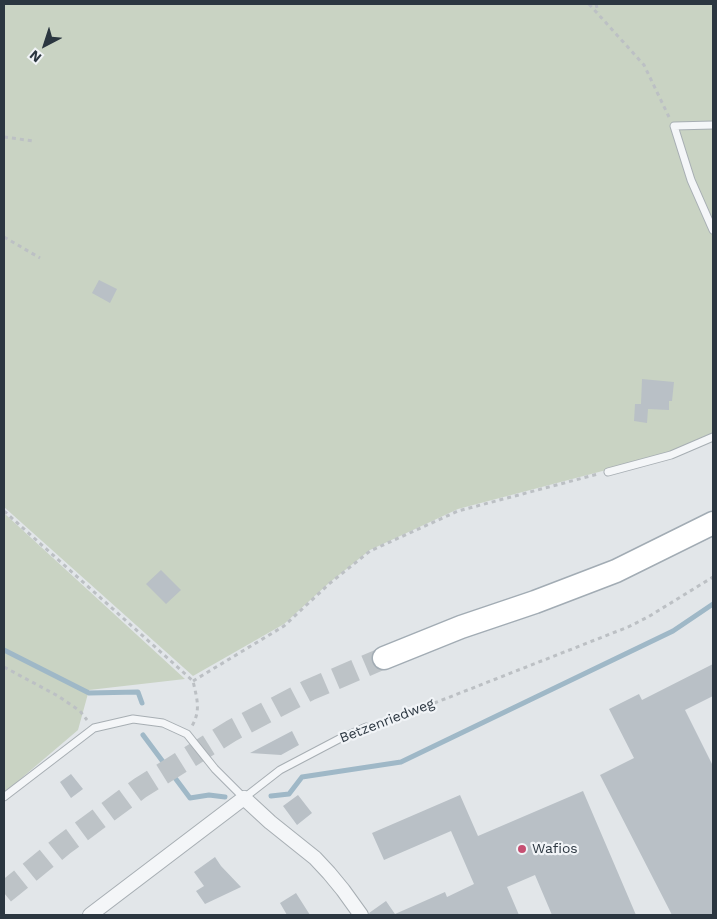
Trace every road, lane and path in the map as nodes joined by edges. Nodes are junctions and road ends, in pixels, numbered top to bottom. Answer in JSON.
{"nodes":[{"id":1,"x":589,"y":4,"type":"edge"},
{"id":2,"x":596,"y":4,"type":"edge"},
{"id":3,"x":598,"y":13,"type":"junction"},
{"id":4,"x":713,"y":125,"type":"edge"},
{"id":5,"x":674,"y":126,"type":"junction"},
{"id":6,"x":4,"y":137,"type":"edge"},
{"id":7,"x":34,"y":141,"type":"dead end"},
{"id":8,"x":713,"y":230,"type":"edge"},
{"id":9,"x":4,"y":238,"type":"edge"},
{"id":10,"x":40,"y":258,"type":"dead end"},
{"id":11,"x":713,"y":437,"type":"edge"},
{"id":12,"x":608,"y":472,"type":"joint"},
{"id":13,"x":4,"y":511,"type":"edge"},
{"id":14,"x":713,"y":523,"type":"edge"},
{"id":15,"x":713,"y":577,"type":"edge"},
{"id":16,"x":384,"y":658,"type":"tunnel mouth"},
{"id":17,"x":4,"y":667,"type":"edge"},
{"id":18,"x":193,"y":681,"type":"junction"},
{"id":19,"x":366,"y":727,"type":"joint"},
{"id":20,"x":94,"y":728,"type":"junction"},
{"id":21,"x":187,"y":734,"type":"junction"},
{"id":22,"x":4,"y":797,"type":"edge"},
{"id":23,"x":244,"y":798,"type":"junction"},
{"id":24,"x":90,"y":915,"type":"edge"},
{"id":25,"x":361,"y":915,"type":"edge"}],
"edges":[{"from":1,"to":3,"type":"path"},
{"from":2,"to":3,"type":"path"},
{"from":3,"to":5,"type":"path"},
{"from":4,"to":5,"type":"lane"},
{"from":5,"to":8,"type":"lane"},
{"from":6,"to":7,"type":"path"},
{"from":9,"to":10,"type":"path"},
{"from":11,"to":12,"type":"lane"},
{"from":12,"to":18,"type":"path"},
{"from":13,"to":18,"type":"path"},
{"from":14,"to":16,"type":"main road"},
{"from":15,"to":19,"type":"path","name":"Betzenriedweg"},
{"from":17,"to":20,"type":"path"},
{"from":18,"to":21,"type":"path"},
{"from":19,"to":23,"type":"lane","name":"Betzenriedweg"},
{"from":20,"to":21,"type":"lane"},
{"from":20,"to":22,"type":"lane"},
{"from":21,"to":23,"type":"lane"},
{"from":23,"to":24,"type":"street","name":"Betzenriedweg"},
{"from":23,"to":25,"type":"street"}]}
